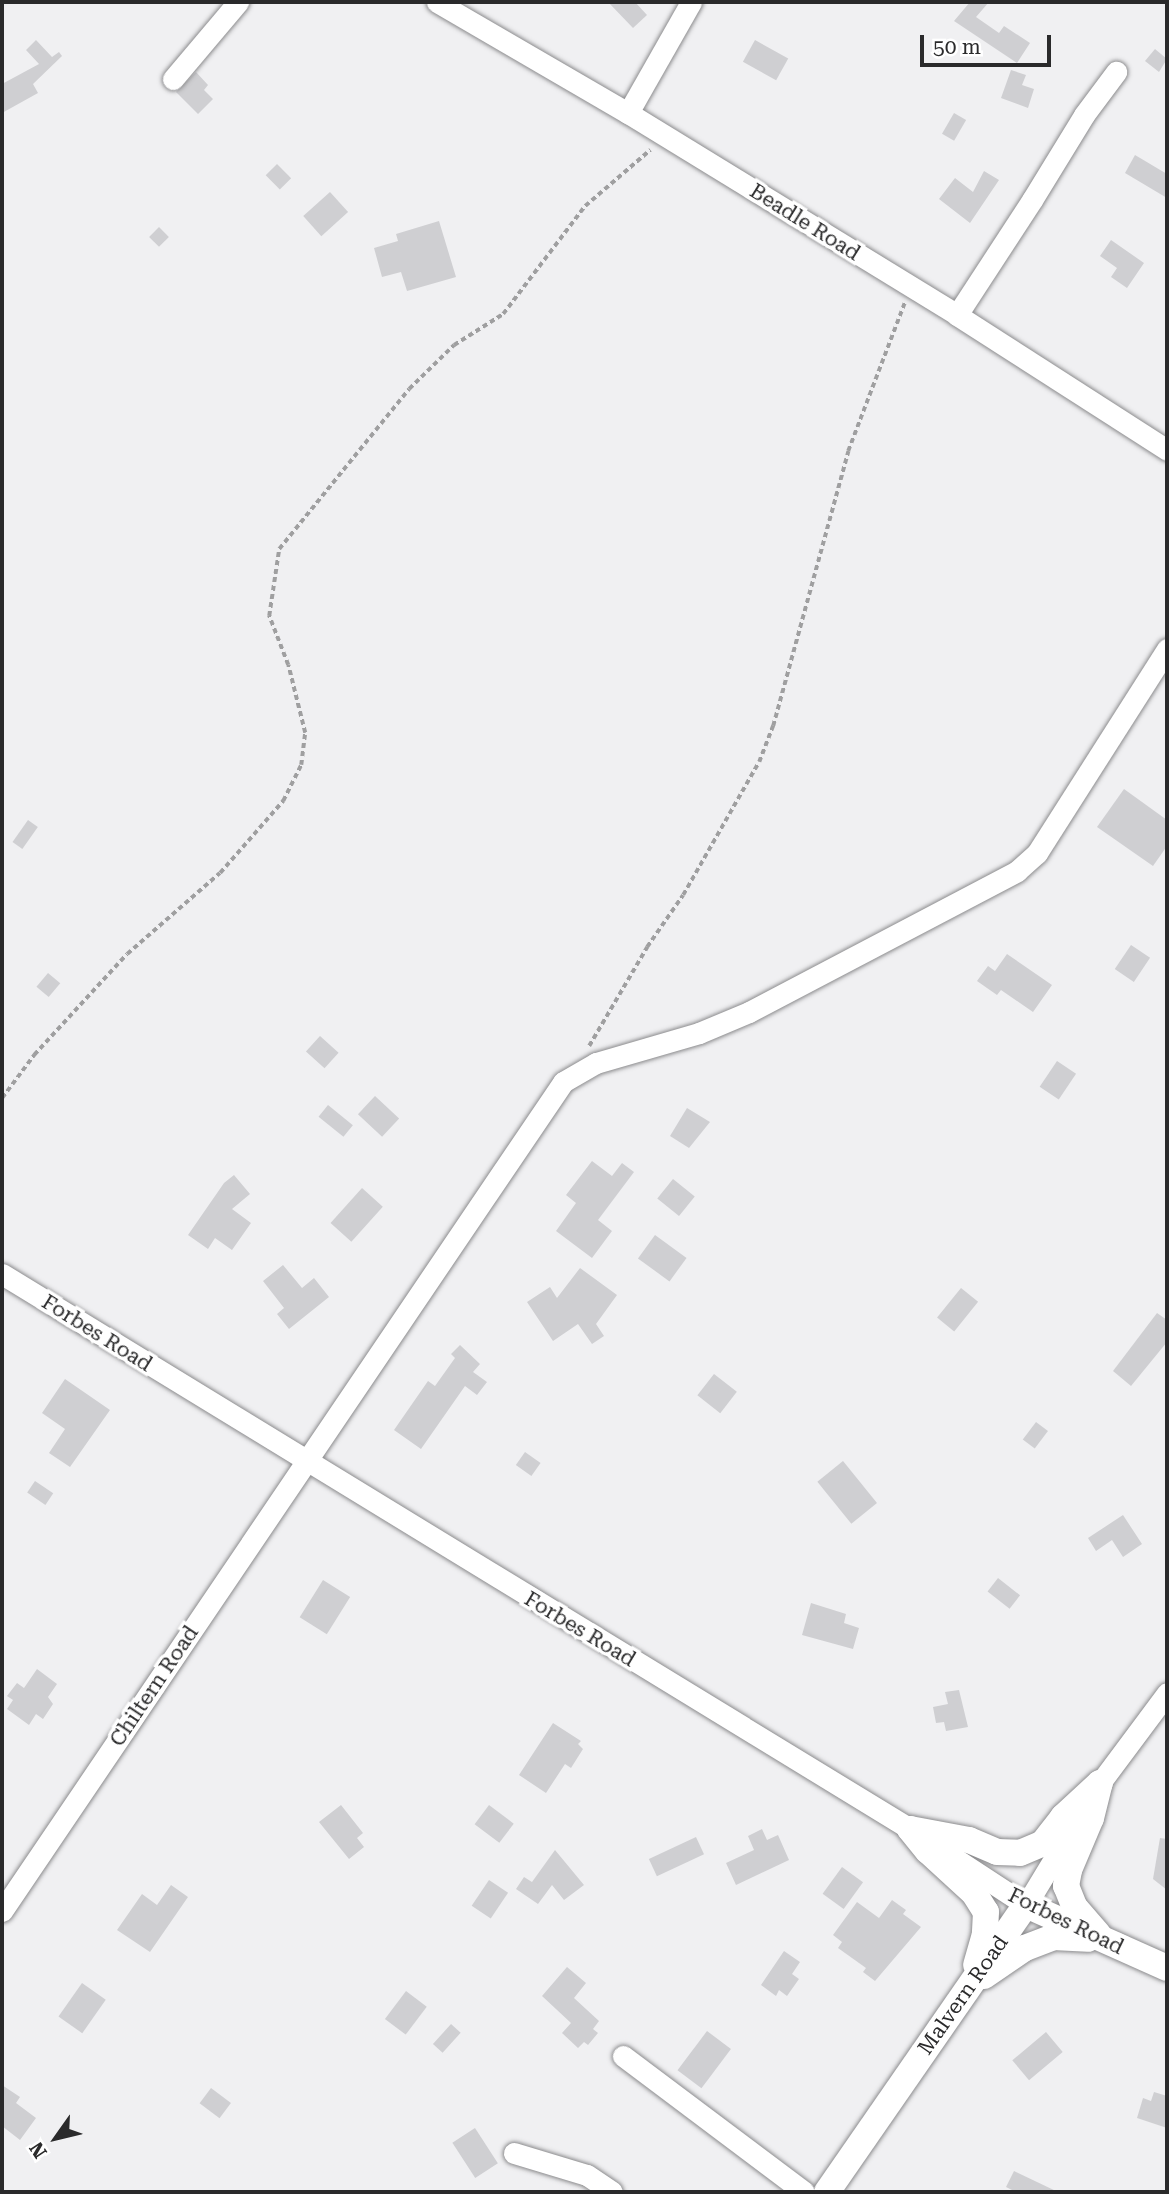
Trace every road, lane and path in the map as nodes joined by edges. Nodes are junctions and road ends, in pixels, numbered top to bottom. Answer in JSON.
{"nodes":[{"id":1,"x":237,"y":2,"type":"edge"},
{"id":2,"x":437,"y":2,"type":"edge"},
{"id":3,"x":691,"y":2,"type":"edge"},
{"id":4,"x":1116,"y":72,"type":"dead end"},
{"id":5,"x":173,"y":79,"type":"dead end"},
{"id":6,"x":628,"y":113,"type":"junction"},
{"id":7,"x":667,"y":137,"type":"junction"},
{"id":8,"x":911,"y":287,"type":"junction"},
{"id":9,"x":957,"y":315,"type":"junction"},
{"id":10,"x":1167,"y":450,"type":"edge"},
{"id":11,"x":1167,"y":649,"type":"edge"},
{"id":12,"x":587,"y":1048,"type":"dead end"},
{"id":13,"x":2,"y":1098,"type":"edge"},
{"id":14,"x":2,"y":1274,"type":"edge"},
{"id":15,"x":305,"y":1462,"type":"junction"},
{"id":16,"x":1167,"y":1693,"type":"edge"},
{"id":17,"x":1101,"y":1783,"type":"junction"},
{"id":18,"x":910,"y":1829,"type":"junction"},
{"id":19,"x":1026,"y":1905,"type":"junction"},
{"id":20,"x":2,"y":1911,"type":"edge"},
{"id":21,"x":1104,"y":1940,"type":"junction"},
{"id":22,"x":1167,"y":1968,"type":"edge"},
{"id":23,"x":969,"y":1987,"type":"junction"},
{"id":24,"x":623,"y":2056,"type":"dead end"},
{"id":25,"x":514,"y":2152,"type":"dead end"},
{"id":26,"x":612,"y":2192,"type":"edge"},
{"id":27,"x":804,"y":2192,"type":"edge"},
{"id":28,"x":827,"y":2192,"type":"edge"}],
"edges":[{"from":1,"to":5,"type":"street"},
{"from":2,"to":6,"type":"street","name":"Beadle Road"},
{"from":3,"to":6,"type":"street"},
{"from":4,"to":9,"type":"street"},
{"from":6,"to":7,"type":"street","name":"Beadle Road"},
{"from":7,"to":8,"type":"street","name":"Beadle Road"},
{"from":7,"to":13,"type":"path"},
{"from":8,"to":9,"type":"street","name":"Beadle Road"},
{"from":8,"to":12,"type":"path"},
{"from":9,"to":10,"type":"street","name":"Beadle Road"},
{"from":11,"to":15,"type":"street","name":"Chiltern Road"},
{"from":14,"to":15,"type":"street","name":"Forbes Road"},
{"from":15,"to":18,"type":"street","name":"Forbes Road"},
{"from":15,"to":20,"type":"street","name":"Chiltern Road"},
{"from":16,"to":17,"type":"street","name":"Malvern Road"},
{"from":17,"to":18,"type":"main road"},
{"from":17,"to":19,"type":"street","name":"Malvern Road"},
{"from":17,"to":21,"type":"main road"},
{"from":18,"to":19,"type":"street","name":"Forbes Road"},
{"from":18,"to":23,"type":"main road"},
{"from":19,"to":21,"type":"main road","name":"Forbes Road"},
{"from":19,"to":23,"type":"main road","name":"Malvern Road"},
{"from":21,"to":22,"type":"main road","name":"Forbes Road"},
{"from":21,"to":23,"type":"main road"},
{"from":23,"to":28,"type":"main road","name":"Malvern Road"},
{"from":24,"to":27,"type":"street"},
{"from":25,"to":26,"type":"street"}]}
